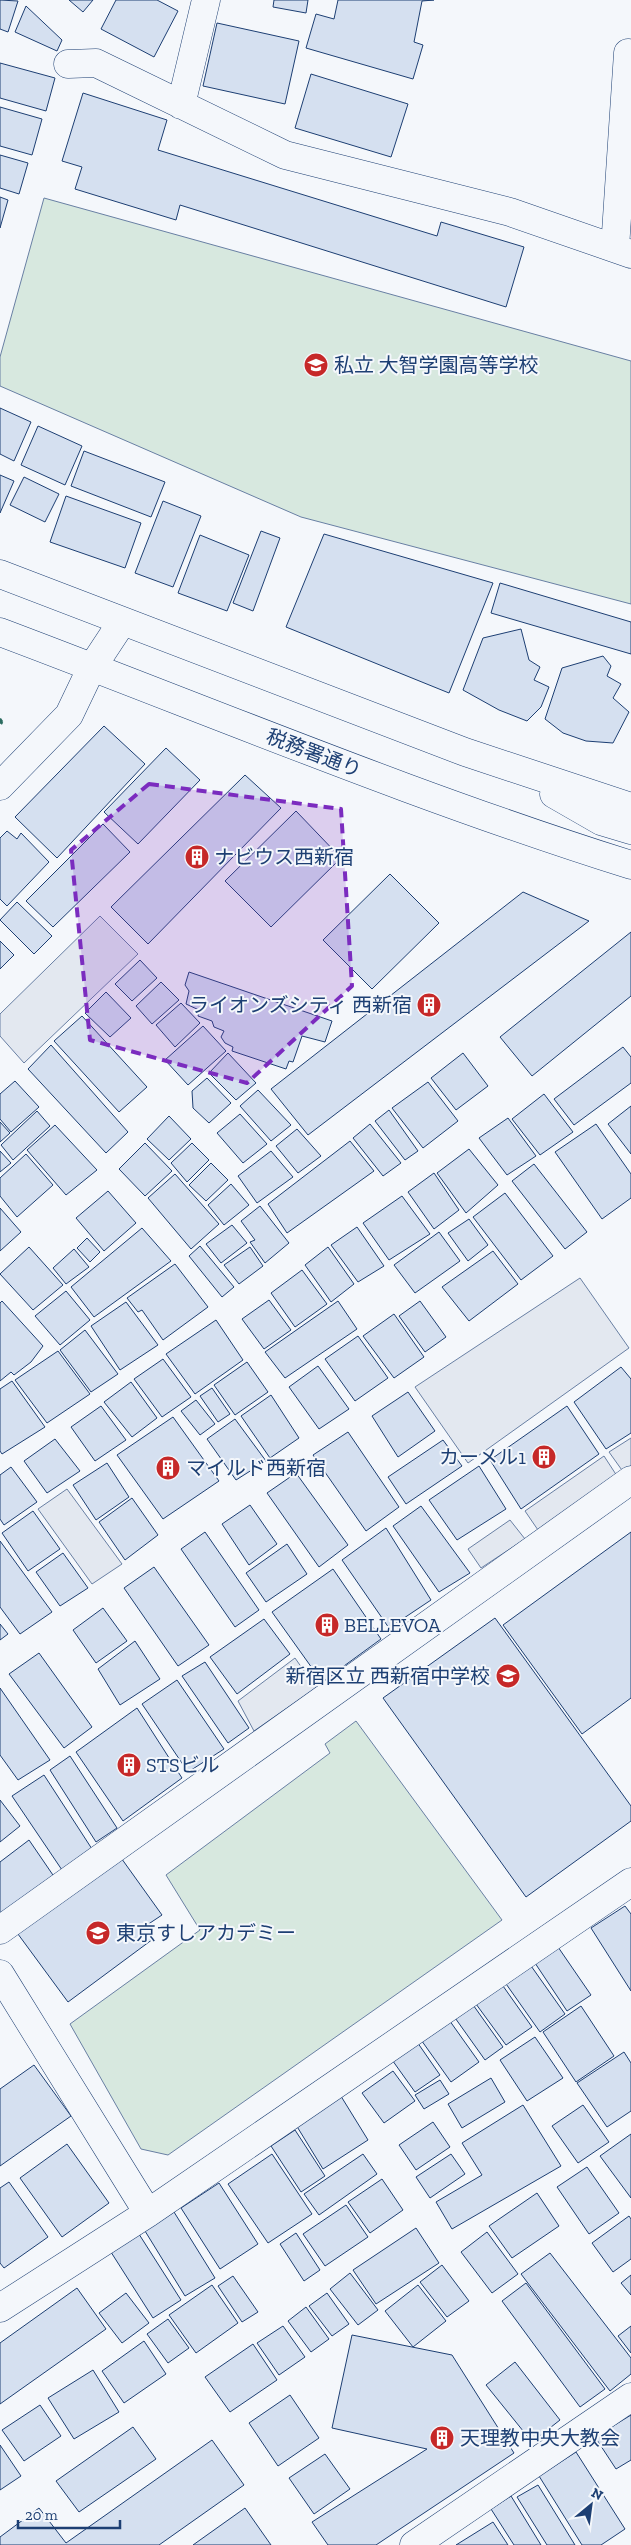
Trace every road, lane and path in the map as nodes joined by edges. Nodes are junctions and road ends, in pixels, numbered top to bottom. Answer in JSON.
{"nodes":[{"id":1,"x":206,"y":0,"type":"edge"},
{"id":2,"x":628,"y":53,"type":"dead end"},
{"id":3,"x":68,"y":64,"type":"dead end"},
{"id":4,"x":181,"y":105,"type":"junction"},
{"id":5,"x":623,"y":251,"type":"edge"},
{"id":6,"x":0,"y":574,"type":"edge"},
{"id":7,"x":122,"y":622,"type":"junction"},
{"id":8,"x":0,"y":632,"type":"edge"},
{"id":9,"x":92,"y":669,"type":"junction"},
{"id":10,"x":498,"y":763,"type":"junction"},
{"id":11,"x":0,"y":786,"type":"edge"},
{"id":12,"x":631,"y":807,"type":"edge"},
{"id":13,"x":631,"y":830,"type":"edge"},
{"id":14,"x":631,"y":865,"type":"edge"},
{"id":15,"x":631,"y":1480,"type":"edge"},
{"id":16,"x":631,"y":1882,"type":"edge"},
{"id":17,"x":0,"y":1930,"type":"edge"},
{"id":18,"x":0,"y":1974,"type":"edge"},
{"id":19,"x":148,"y":2213,"type":"junction"},
{"id":20,"x":0,"y":2308,"type":"edge"},
{"id":21,"x":631,"y":2398,"type":"edge"},
{"id":22,"x":414,"y":2545,"type":"edge"}],
"edges":[{"from":1,"to":4,"type":"street"},
{"from":2,"to":5,"type":"street"},
{"from":3,"to":4,"type":"street"},
{"from":4,"to":5,"type":"street"},
{"from":6,"to":7,"type":"street"},
{"from":7,"to":9,"type":"street"},
{"from":7,"to":10,"type":"street"},
{"from":8,"to":9,"type":"street","name":"税務署通り"},
{"from":9,"to":11,"type":"street"},
{"from":9,"to":14,"type":"street","name":"税務署通り"},
{"from":10,"to":12,"type":"street"},
{"from":10,"to":13,"type":"street"},
{"from":15,"to":17,"type":"street"},
{"from":16,"to":19,"type":"street"},
{"from":18,"to":19,"type":"street"},
{"from":19,"to":20,"type":"street"},
{"from":21,"to":22,"type":"street"}]}
